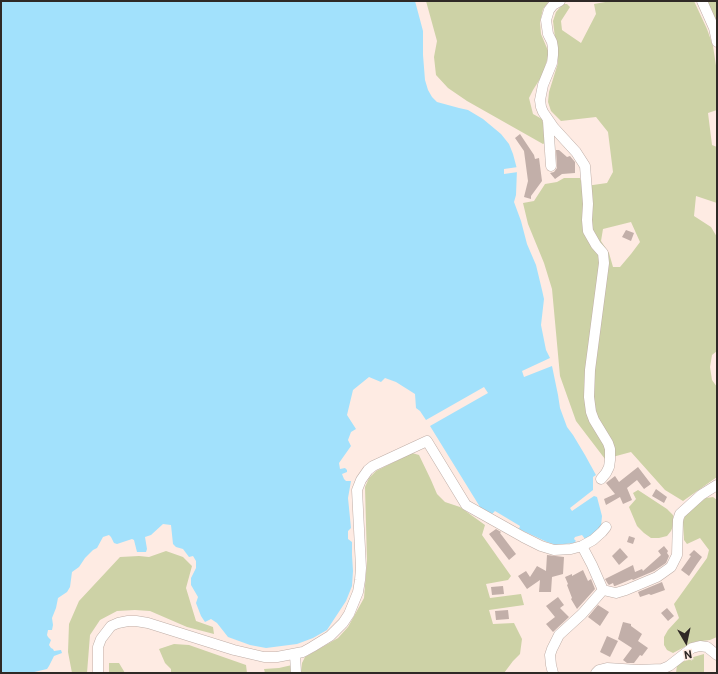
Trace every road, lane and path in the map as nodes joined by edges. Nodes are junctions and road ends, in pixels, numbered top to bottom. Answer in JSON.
{"nodes":[{"id":1,"x":560,"y":1,"type":"edge"},
{"id":2,"x":702,"y":1,"type":"edge"},
{"id":3,"x":717,"y":42,"type":"edge"},
{"id":4,"x":548,"y":119,"type":"junction"},
{"id":5,"x":551,"y":166,"type":"dead end"},
{"id":6,"x":601,"y":479,"type":"dead end"},
{"id":7,"x":717,"y":484,"type":"edge"},
{"id":8,"x":606,"y":526,"type":"dead end"},
{"id":9,"x":582,"y":546,"type":"junction"},
{"id":10,"x":603,"y":590,"type":"junction"},
{"id":11,"x":296,"y":654,"type":"junction"},
{"id":12,"x":717,"y":655,"type":"edge"},
{"id":13,"x":98,"y":673,"type":"edge"},
{"id":14,"x":296,"y":673,"type":"edge"},
{"id":15,"x":553,"y":673,"type":"edge"},
{"id":16,"x":596,"y":673,"type":"edge"}],
"edges":[{"from":1,"to":4,"type":"street"},
{"from":2,"to":3,"type":"street"},
{"from":4,"to":5,"type":"street"},
{"from":4,"to":6,"type":"street"},
{"from":7,"to":10,"type":"street"},
{"from":8,"to":9,"type":"street"},
{"from":9,"to":10,"type":"street"},
{"from":9,"to":11,"type":"street"},
{"from":10,"to":15,"type":"street"},
{"from":11,"to":13,"type":"street"},
{"from":11,"to":14,"type":"street"},
{"from":12,"to":16,"type":"street"}]}
